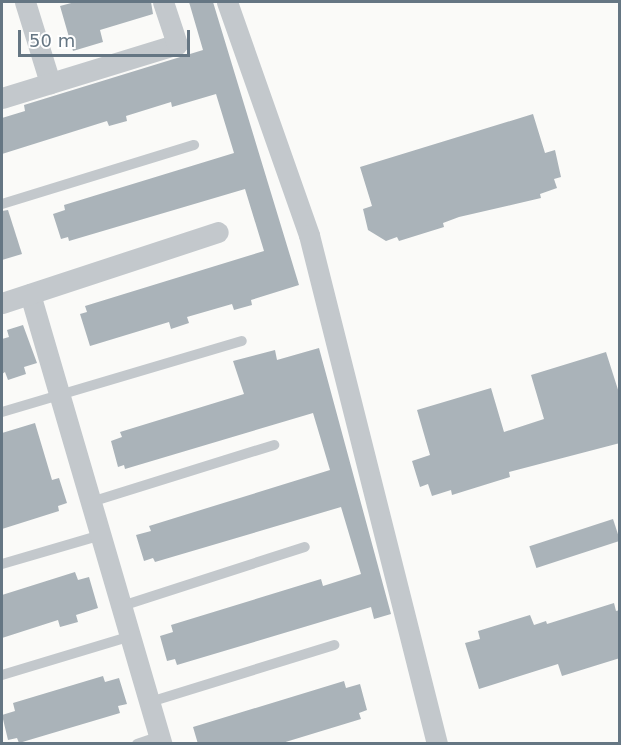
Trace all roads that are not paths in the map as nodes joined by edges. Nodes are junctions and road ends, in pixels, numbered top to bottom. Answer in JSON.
{"nodes":[{"id":1,"x":25,"y":2,"type":"edge"},
{"id":2,"x":163,"y":2,"type":"edge"},
{"id":3,"x":227,"y":2,"type":"edge"},
{"id":4,"x":50,"y":83,"type":"junction"},
{"id":5,"x":2,"y":98,"type":"edge"},
{"id":6,"x":194,"y":145,"type":"dead end"},
{"id":7,"x":2,"y":204,"type":"edge"},
{"id":8,"x":218,"y":232,"type":"dead end"},
{"id":9,"x":30,"y":294,"type":"junction"},
{"id":10,"x":2,"y":303,"type":"edge"},
{"id":11,"x":242,"y":341,"type":"dead end"},
{"id":12,"x":60,"y":395,"type":"junction"},
{"id":13,"x":2,"y":412,"type":"edge"},
{"id":14,"x":274,"y":445,"type":"dead end"},
{"id":15,"x":91,"y":501,"type":"junction"},
{"id":16,"x":101,"y":535,"type":"junction"},
{"id":17,"x":305,"y":547,"type":"dead end"},
{"id":18,"x":2,"y":564,"type":"edge"},
{"id":19,"x":122,"y":606,"type":"junction"},
{"id":20,"x":131,"y":636,"type":"junction"},
{"id":21,"x":334,"y":645,"type":"dead end"},
{"id":22,"x":2,"y":675,"type":"edge"},
{"id":23,"x":150,"y":702,"type":"junction"},
{"id":24,"x":161,"y":740,"type":"edge"},
{"id":25,"x":136,"y":744,"type":"edge"},
{"id":26,"x":437,"y":744,"type":"edge"}],
"edges":[{"from":1,"to":4,"type":"street"},
{"from":2,"to":4,"type":"street"},
{"from":3,"to":26,"type":"street"},
{"from":4,"to":5,"type":"street"},
{"from":6,"to":7,"type":"lane"},
{"from":8,"to":9,"type":"street"},
{"from":9,"to":10,"type":"street"},
{"from":9,"to":12,"type":"street"},
{"from":11,"to":12,"type":"lane"},
{"from":12,"to":13,"type":"lane"},
{"from":12,"to":15,"type":"street"},
{"from":14,"to":15,"type":"lane"},
{"from":15,"to":16,"type":"street"},
{"from":16,"to":18,"type":"lane"},
{"from":16,"to":19,"type":"street"},
{"from":17,"to":19,"type":"lane"},
{"from":19,"to":20,"type":"street"},
{"from":20,"to":22,"type":"lane"},
{"from":20,"to":23,"type":"street"},
{"from":21,"to":23,"type":"lane"},
{"from":23,"to":24,"type":"street"},
{"from":24,"to":25,"type":"lane"}]}
